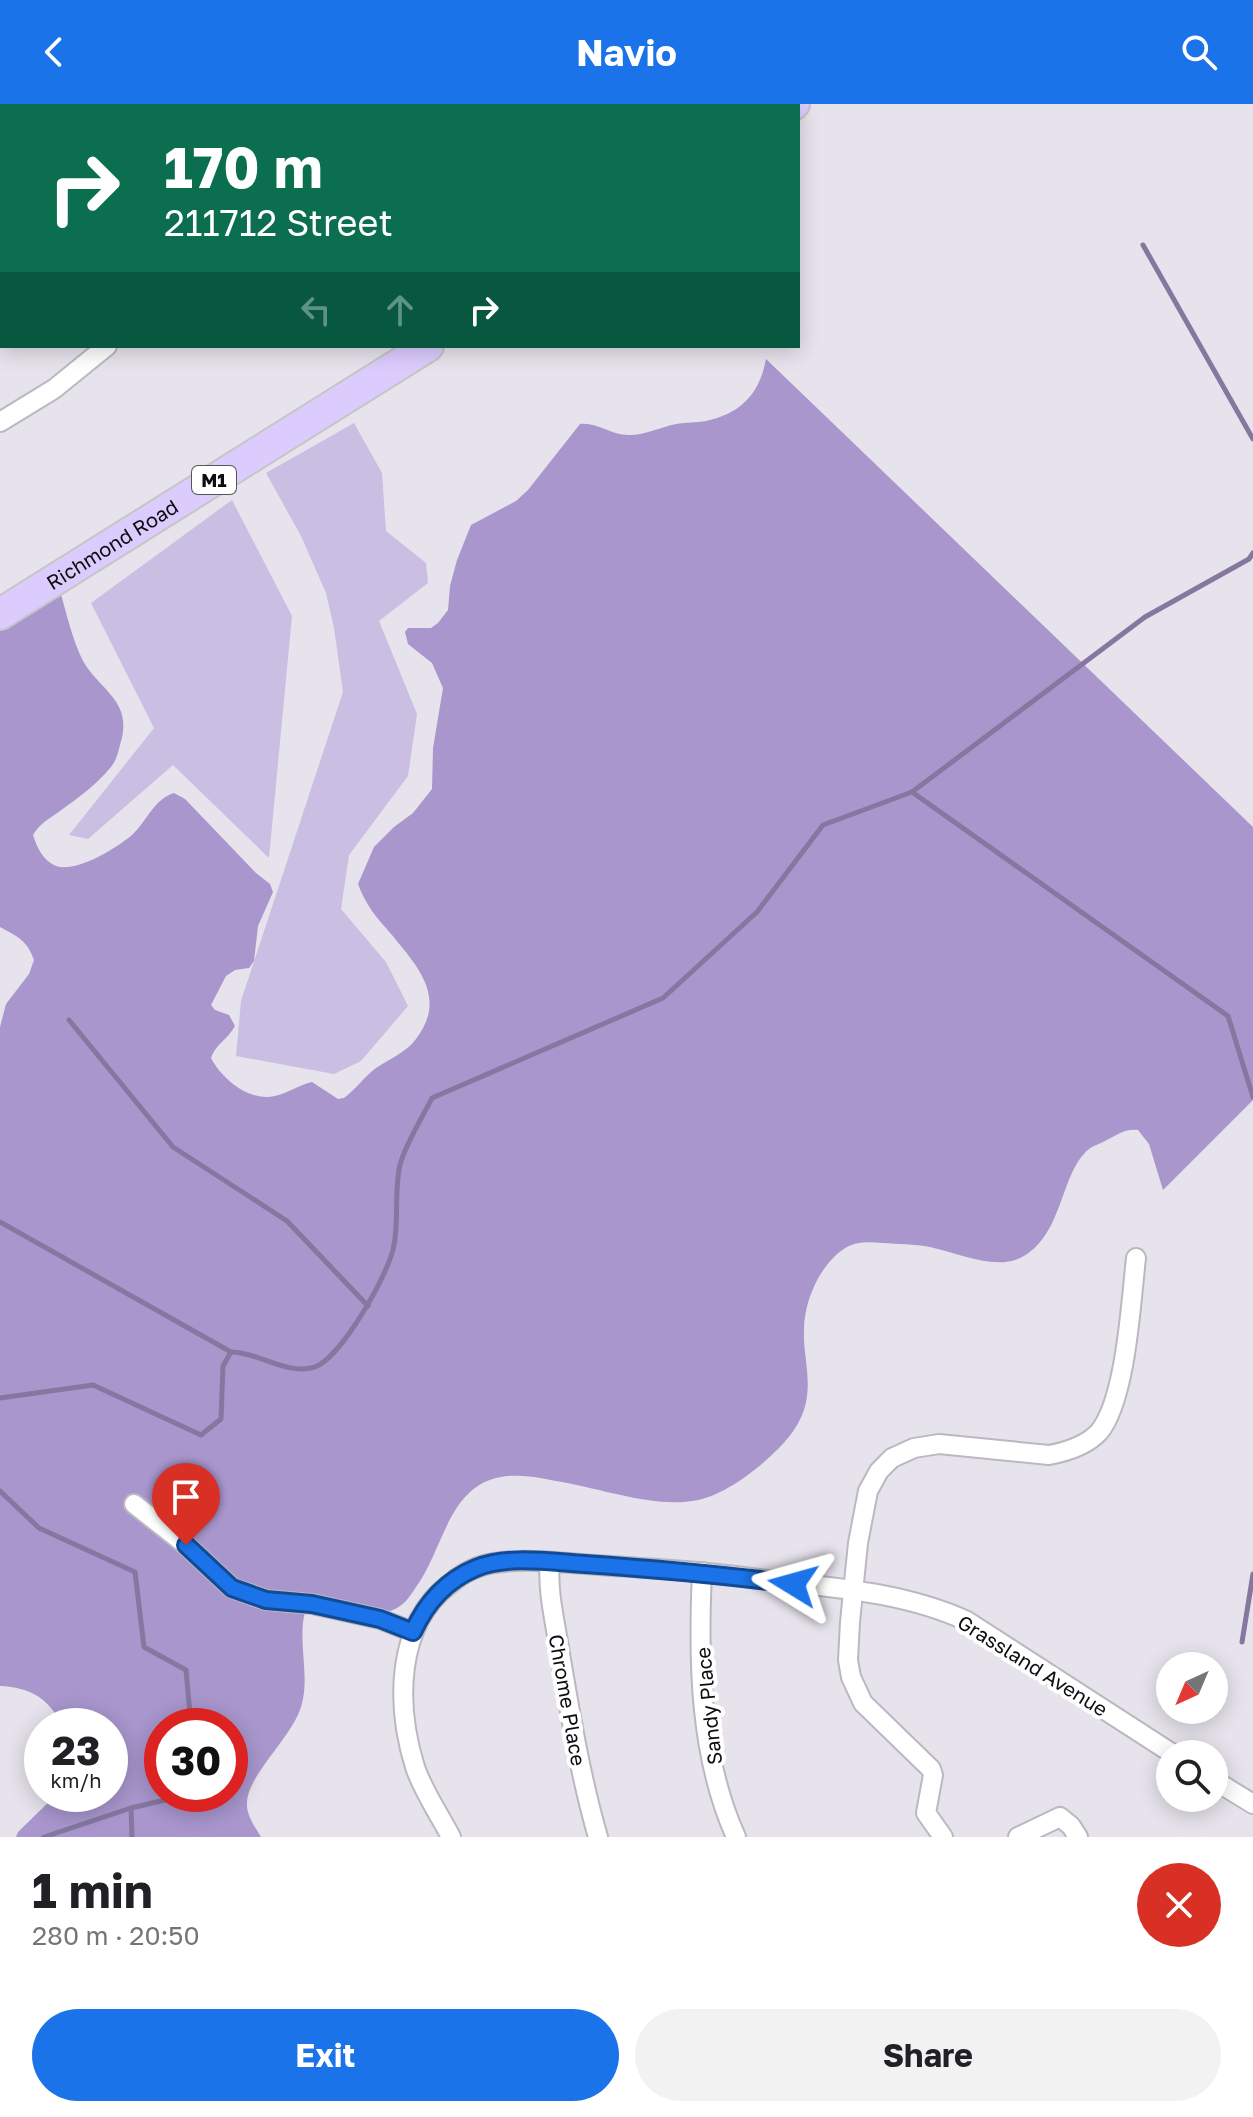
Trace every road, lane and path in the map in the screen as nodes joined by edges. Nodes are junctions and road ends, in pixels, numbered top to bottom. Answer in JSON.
{"nodes":[{"id":1,"x":105,"y":348,"type":"edge"},
{"id":2,"x":425,"y":348,"type":"edge"},
{"id":3,"x":0,"y":422,"type":"edge"},
{"id":4,"x":0,"y":614,"type":"edge"},
{"id":5,"x":1136,"y":1258,"type":"dead end"},
{"id":6,"x":134,"y":1504,"type":"dead end"},
{"id":7,"x":550,"y":1562,"type":"junction"},
{"id":8,"x":702,"y":1572,"type":"junction"},
{"id":9,"x":853,"y":1592,"type":"junction"},
{"id":10,"x":413,"y":1632,"type":"junction"},
{"id":11,"x":1156,"y":1743,"type":"edge"},
{"id":12,"x":1228,"y":1789,"type":"edge"},
{"id":13,"x":1253,"y":1804,"type":"edge"},
{"id":14,"x":451,"y":1837,"type":"edge"},
{"id":15,"x":598,"y":1837,"type":"edge"},
{"id":16,"x":736,"y":1837,"type":"edge"},
{"id":17,"x":943,"y":1837,"type":"edge"},
{"id":18,"x":1018,"y":1837,"type":"edge"},
{"id":19,"x":1078,"y":1837,"type":"edge"}],
"edges":[{"from":1,"to":3,"type":"street"},
{"from":2,"to":4,"type":"highway","name":"Richmond Road","number":"M1"},
{"from":5,"to":9,"type":"street"},
{"from":6,"to":10,"type":"street"},
{"from":7,"to":8,"type":"street","name":"Grassland Avenue"},
{"from":7,"to":10,"type":"street","name":"Grassland Avenue"},
{"from":7,"to":15,"type":"street","name":"Chrome Place"},
{"from":8,"to":9,"type":"street","name":"Grassland Avenue"},
{"from":8,"to":16,"type":"street","name":"Sandy Place"},
{"from":9,"to":11,"type":"street","name":"Grassland Avenue"},
{"from":9,"to":17,"type":"street"},
{"from":10,"to":14,"type":"street","name":"Grassland Avenue"},
{"from":12,"to":13,"type":"street"},
{"from":18,"to":19,"type":"street"}]}
